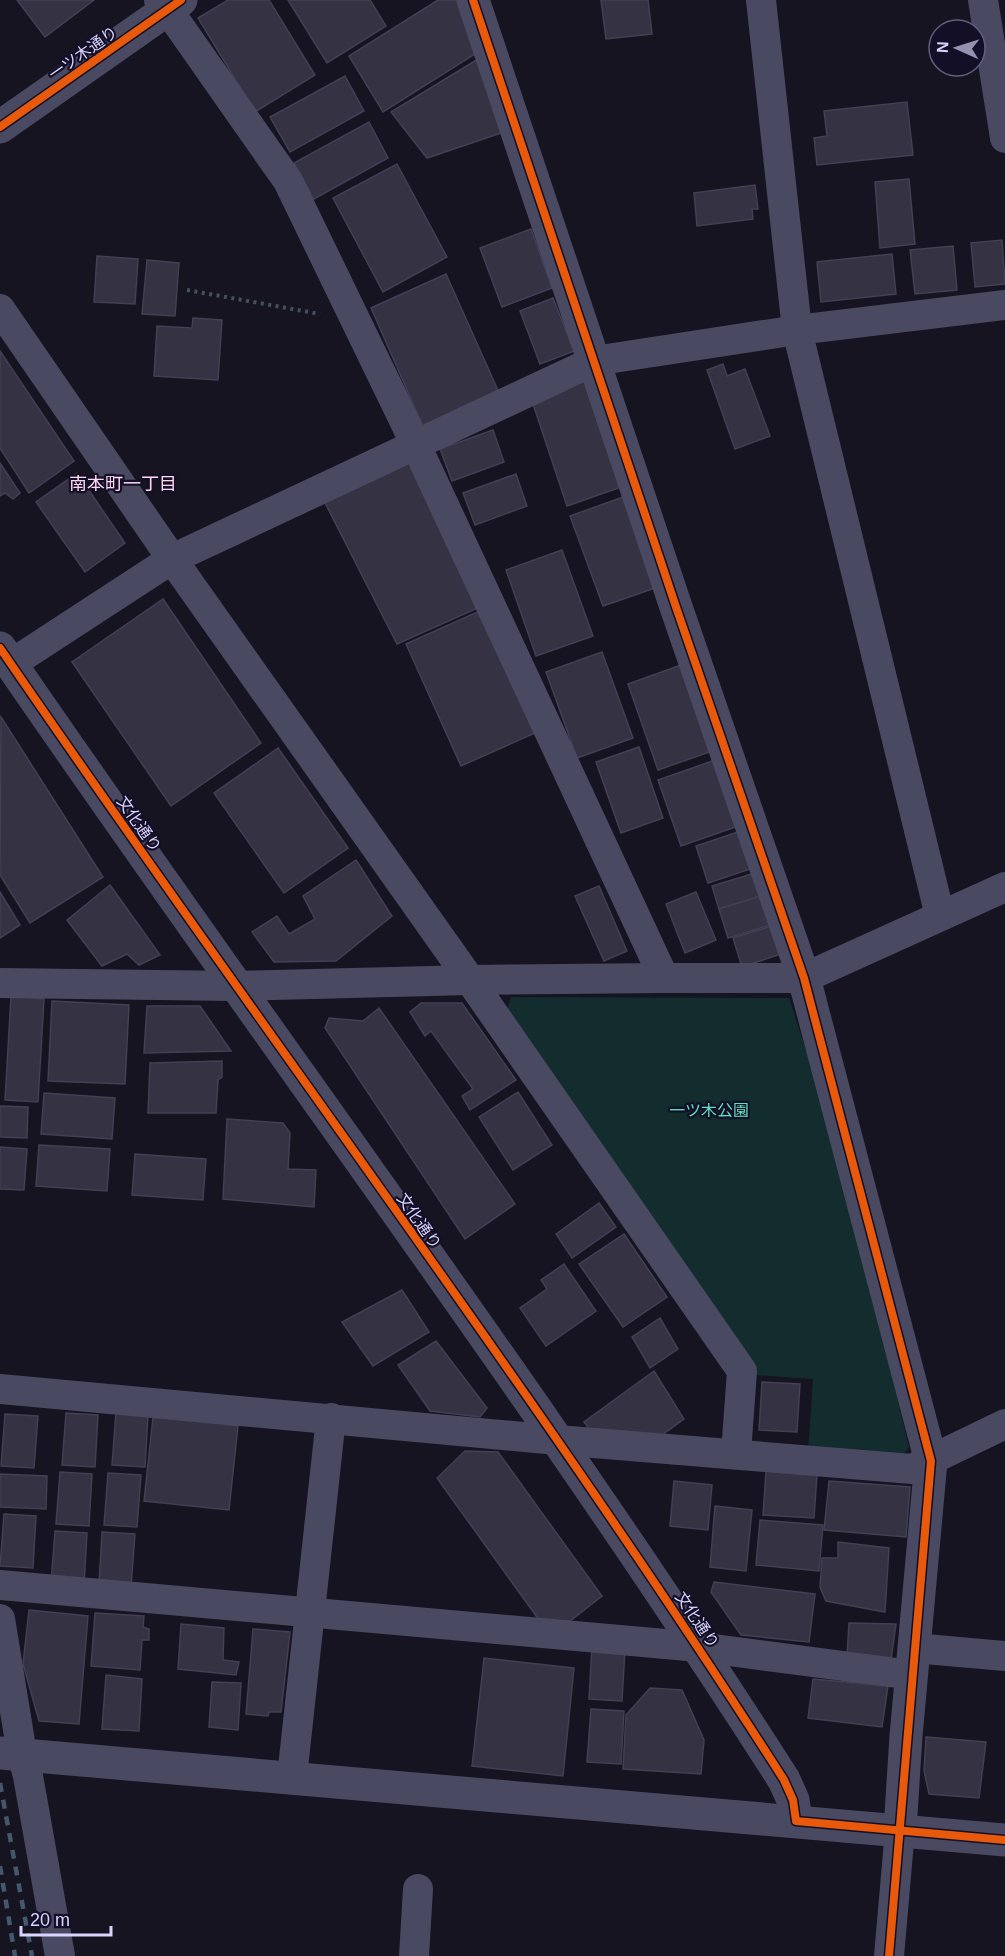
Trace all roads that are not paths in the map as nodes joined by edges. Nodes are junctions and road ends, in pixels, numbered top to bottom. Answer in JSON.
{"nodes":[{"id":1,"x":473,"y":0,"type":"edge"},
{"id":2,"x":761,"y":0,"type":"edge"},
{"id":3,"x":983,"y":0,"type":"edge"},
{"id":4,"x":169,"y":3,"type":"edge"},
{"id":5,"x":0,"y":127,"type":"edge"},
{"id":6,"x":1005,"y":138,"type":"edge"},
{"id":7,"x":1005,"y":305,"type":"edge"},
{"id":8,"x":0,"y":309,"type":"edge"},
{"id":9,"x":797,"y":330,"type":"junction"},
{"id":10,"x":594,"y":361,"type":"junction"},
{"id":11,"x":416,"y":445,"type":"junction"},
{"id":12,"x":172,"y":559,"type":"junction"},
{"id":13,"x":4,"y":661,"type":"edge"},
{"id":14,"x":1005,"y":886,"type":"edge"},
{"id":15,"x":940,"y":916,"type":"junction"},
{"id":16,"x":664,"y":978,"type":"junction"},
{"id":17,"x":804,"y":978,"type":"junction"},
{"id":18,"x":470,"y":980,"type":"junction"},
{"id":19,"x":0,"y":983,"type":"edge"},
{"id":20,"x":236,"y":986,"type":"junction"},
{"id":21,"x":0,"y":1389,"type":"edge"},
{"id":22,"x":331,"y":1418,"type":"junction"},
{"id":23,"x":1005,"y":1424,"type":"edge"},
{"id":24,"x":557,"y":1440,"type":"junction"},
{"id":25,"x":736,"y":1454,"type":"junction"},
{"id":26,"x":931,"y":1461,"type":"junction"},
{"id":27,"x":0,"y":1585,"type":"edge"},
{"id":28,"x":309,"y":1613,"type":"junction"},
{"id":29,"x":0,"y":1619,"type":"edge"},
{"id":30,"x":699,"y":1647,"type":"junction"},
{"id":31,"x":1005,"y":1656,"type":"edge"},
{"id":32,"x":913,"y":1661,"type":"junction"},
{"id":33,"x":11,"y":1754,"type":"edge"},
{"id":34,"x":292,"y":1777,"type":"junction"},
{"id":35,"x":796,"y":1821,"type":"junction"},
{"id":36,"x":900,"y":1830,"type":"junction"},
{"id":37,"x":1005,"y":1840,"type":"edge"},
{"id":38,"x":418,"y":1889,"type":"dead end"},
{"id":39,"x":60,"y":1956,"type":"edge"},
{"id":40,"x":414,"y":1956,"type":"edge"},
{"id":41,"x":889,"y":1956,"type":"edge"}],
"edges":[{"from":1,"to":10,"type":"street"},
{"from":2,"to":9,"type":"street"},
{"from":3,"to":6,"type":"street"},
{"from":4,"to":5,"type":"street","name":"一ツ木通り"},
{"from":4,"to":11,"type":"street"},
{"from":7,"to":9,"type":"street"},
{"from":8,"to":12,"type":"street"},
{"from":9,"to":10,"type":"street"},
{"from":9,"to":15,"type":"street"},
{"from":10,"to":11,"type":"street"},
{"from":10,"to":17,"type":"street"},
{"from":11,"to":12,"type":"street"},
{"from":11,"to":16,"type":"street"},
{"from":12,"to":13,"type":"street"},
{"from":12,"to":18,"type":"street"},
{"from":13,"to":20,"type":"street","name":"文化通り"},
{"from":14,"to":15,"type":"street"},
{"from":15,"to":17,"type":"street"},
{"from":16,"to":17,"type":"street"},
{"from":16,"to":18,"type":"street"},
{"from":17,"to":26,"type":"street"},
{"from":18,"to":20,"type":"street"},
{"from":18,"to":25,"type":"street"},
{"from":19,"to":20,"type":"street"},
{"from":20,"to":24,"type":"street","name":"文化通り"},
{"from":21,"to":22,"type":"street"},
{"from":22,"to":24,"type":"street"},
{"from":22,"to":28,"type":"street"},
{"from":23,"to":26,"type":"street"},
{"from":24,"to":25,"type":"street"},
{"from":24,"to":30,"type":"street","name":"文化通り"},
{"from":25,"to":26,"type":"street"},
{"from":26,"to":32,"type":"street"},
{"from":27,"to":28,"type":"street"},
{"from":28,"to":30,"type":"street"},
{"from":28,"to":34,"type":"street"},
{"from":29,"to":33,"type":"street"},
{"from":30,"to":32,"type":"street"},
{"from":30,"to":35,"type":"street","name":"文化通り"},
{"from":31,"to":32,"type":"street"},
{"from":32,"to":36,"type":"street"},
{"from":33,"to":34,"type":"street"},
{"from":33,"to":39,"type":"street"},
{"from":34,"to":35,"type":"street"},
{"from":35,"to":36,"type":"street"},
{"from":36,"to":37,"type":"street"},
{"from":36,"to":41,"type":"street"},
{"from":38,"to":40,"type":"street"}]}
